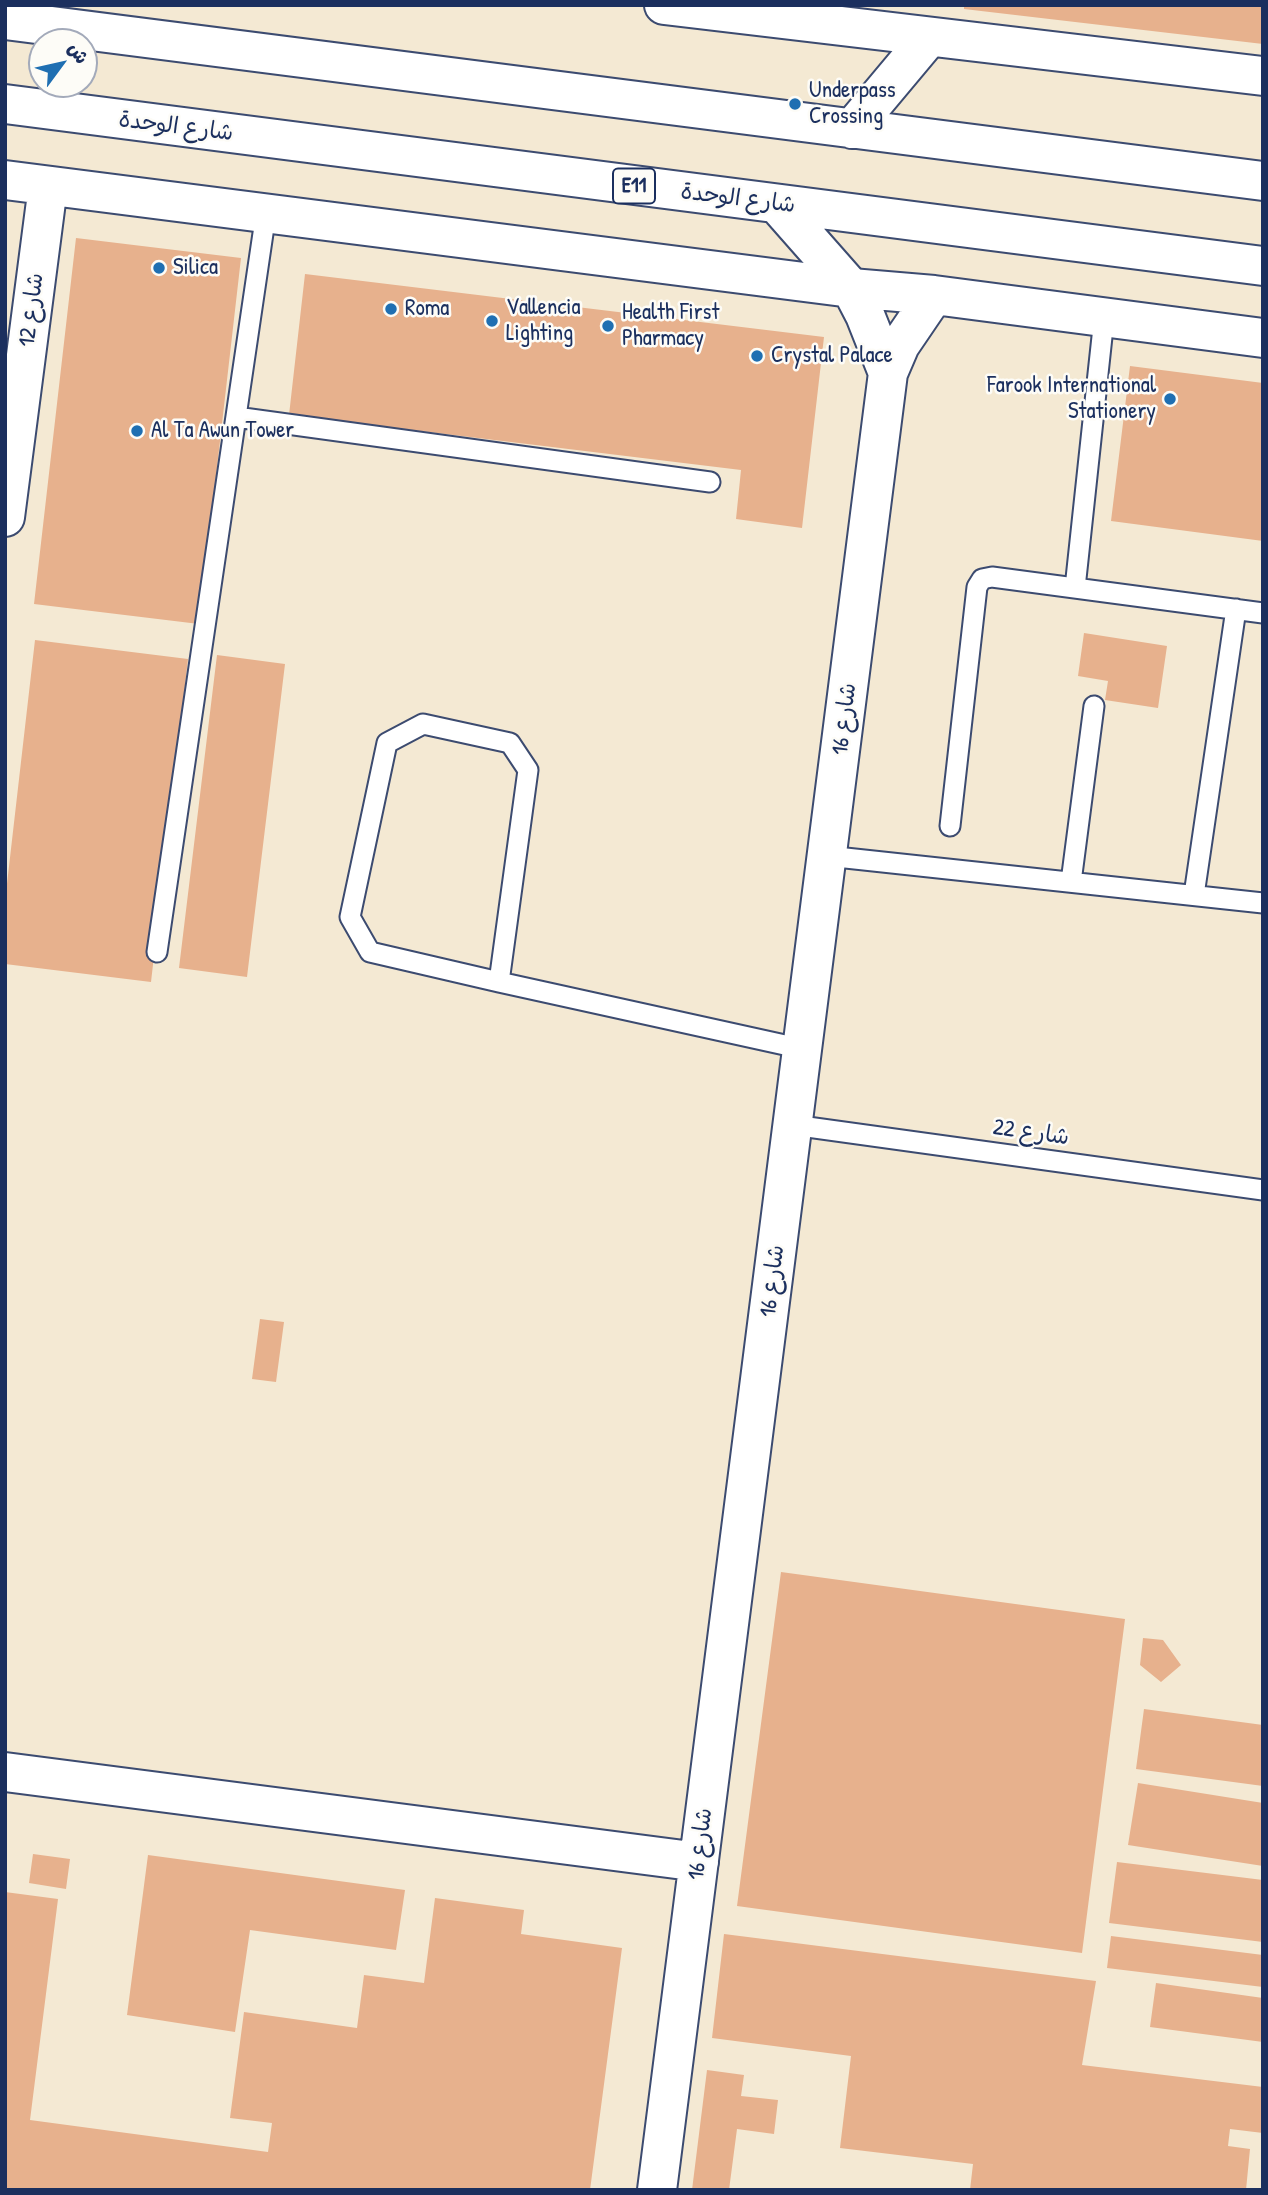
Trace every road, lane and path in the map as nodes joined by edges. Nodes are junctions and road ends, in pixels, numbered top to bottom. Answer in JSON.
{"nodes":[{"id":1,"x":664,"y":5,"type":"edge"},
{"id":2,"x":5,"y":20,"type":"edge"},
{"id":3,"x":929,"y":37,"type":"junction"},
{"id":4,"x":1263,"y":76,"type":"edge"},
{"id":5,"x":5,"y":104,"type":"edge"},
{"id":6,"x":852,"y":129,"type":"junction"},
{"id":7,"x":5,"y":180,"type":"edge"},
{"id":8,"x":1263,"y":181,"type":"edge"},
{"id":9,"x":48,"y":186,"type":"junction"},
{"id":10,"x":777,"y":204,"type":"junction"},
{"id":11,"x":267,"y":213,"type":"junction"},
{"id":12,"x":1263,"y":266,"type":"edge"},
{"id":13,"x":851,"y":288,"type":"junction"},
{"id":14,"x":934,"y":295,"type":"junction"},
{"id":15,"x":1104,"y":317,"type":"junction"},
{"id":16,"x":1263,"y":338,"type":"edge"},
{"id":17,"x":888,"y":373,"type":"junction"},
{"id":18,"x":236,"y":417,"type":"junction"},
{"id":19,"x":710,"y":482,"type":"dead end"},
{"id":20,"x":5,"y":517,"type":"edge"},
{"id":21,"x":1075,"y":588,"type":"junction"},
{"id":22,"x":1236,"y":609,"type":"junction"},
{"id":23,"x":1263,"y":613,"type":"edge"},
{"id":24,"x":1094,"y":706,"type":"dead end"},
{"id":25,"x":950,"y":826,"type":"dead end"},
{"id":26,"x":827,"y":856,"type":"junction"},
{"id":27,"x":1071,"y":882,"type":"junction"},
{"id":28,"x":1194,"y":895,"type":"junction"},
{"id":29,"x":1263,"y":903,"type":"edge"},
{"id":30,"x":157,"y":952,"type":"dead end"},
{"id":31,"x":499,"y":982,"type":"junction"},
{"id":32,"x":803,"y":1049,"type":"junction"},
{"id":33,"x":793,"y":1125,"type":"junction"},
{"id":34,"x":1263,"y":1190,"type":"edge"},
{"id":35,"x":5,"y":1772,"type":"edge"},
{"id":36,"x":699,"y":1862,"type":"junction"},
{"id":37,"x":657,"y":2190,"type":"edge"}],
"edges":[{"from":1,"to":3,"type":"main road"},
{"from":2,"to":6,"type":"main road"},
{"from":3,"to":4,"type":"main road"},
{"from":3,"to":6,"type":"main road"},
{"from":5,"to":10,"type":"main road","name":"شارع الوحدة","number":"E11"},
{"from":6,"to":8,"type":"main road"},
{"from":7,"to":9,"type":"main road"},
{"from":9,"to":11,"type":"main road"},
{"from":9,"to":20,"type":"main road","name":"شارع 12"},
{"from":10,"to":12,"type":"main road","name":"شارع الوحدة","number":"E11"},
{"from":10,"to":13,"type":"main road"},
{"from":11,"to":13,"type":"main road"},
{"from":11,"to":18,"type":"lane"},
{"from":13,"to":14,"type":"main road"},
{"from":13,"to":17,"type":"main road"},
{"from":14,"to":15,"type":"main road"},
{"from":14,"to":17,"type":"main road","name":"شارع 16"},
{"from":15,"to":16,"type":"main road"},
{"from":15,"to":21,"type":"lane"},
{"from":17,"to":26,"type":"main road","name":"شارع 16"},
{"from":18,"to":19,"type":"lane"},
{"from":18,"to":30,"type":"lane"},
{"from":21,"to":22,"type":"lane"},
{"from":21,"to":25,"type":"lane"},
{"from":22,"to":23,"type":"lane"},
{"from":22,"to":28,"type":"lane"},
{"from":24,"to":27,"type":"lane"},
{"from":26,"to":27,"type":"lane"},
{"from":26,"to":32,"type":"main road","name":"شارع 16"},
{"from":27,"to":28,"type":"lane"},
{"from":28,"to":29,"type":"lane"},
{"from":31,"to":31,"type":"lane"},
{"from":31,"to":32,"type":"lane"},
{"from":32,"to":33,"type":"main road","name":"شارع 16"},
{"from":33,"to":34,"type":"lane","name":"شارع 22"},
{"from":33,"to":36,"type":"main road","name":"شارع 16"},
{"from":35,"to":36,"type":"main road"},
{"from":36,"to":37,"type":"main road","name":"شارع 16"}]}
